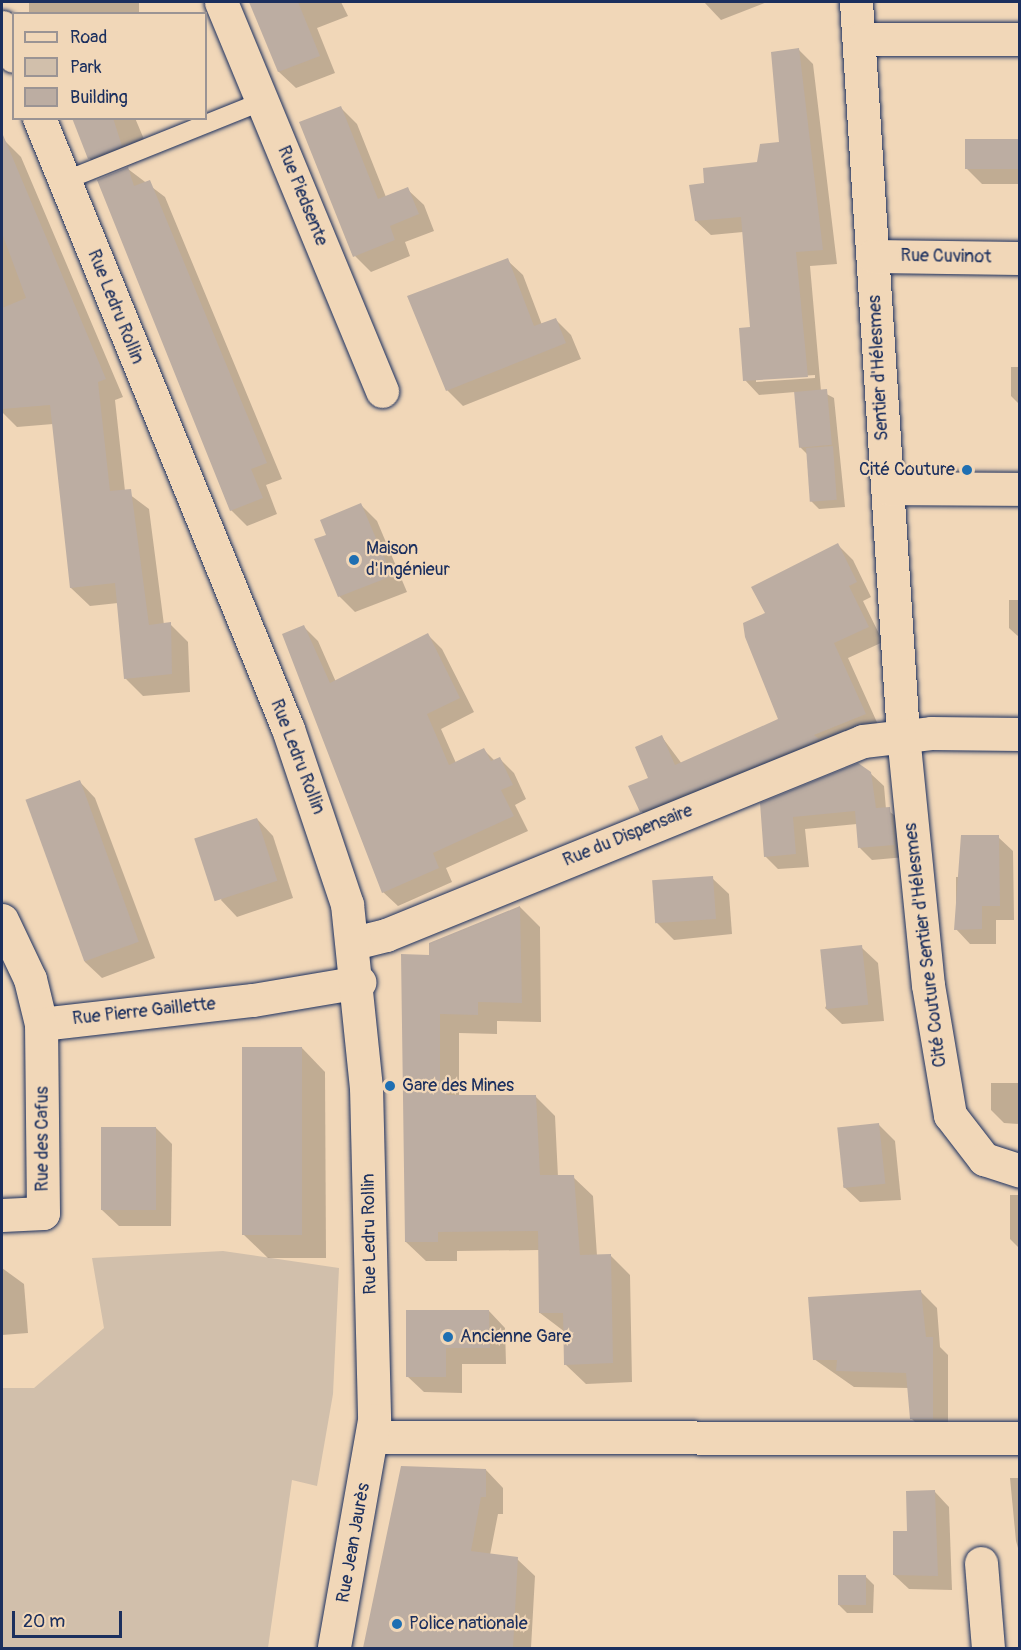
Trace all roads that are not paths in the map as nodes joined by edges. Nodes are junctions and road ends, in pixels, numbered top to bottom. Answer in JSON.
{"nodes":[{"id":1,"x":221,"y":2,"type":"edge"},
{"id":2,"x":856,"y":2,"type":"edge"},
{"id":3,"x":2,"y":27,"type":"edge"},
{"id":4,"x":861,"y":39,"type":"junction"},
{"id":5,"x":1020,"y":39,"type":"edge"},
{"id":6,"x":12,"y":51,"type":"edge"},
{"id":7,"x":263,"y":101,"type":"junction"},
{"id":8,"x":40,"y":120,"type":"edge"},
{"id":9,"x":64,"y":181,"type":"junction"},
{"id":10,"x":873,"y":256,"type":"junction"},
{"id":11,"x":1020,"y":258,"type":"edge"},
{"id":12,"x":382,"y":391,"type":"dead end"},
{"id":13,"x":886,"y":488,"type":"junction"},
{"id":14,"x":1020,"y":489,"type":"edge"},
{"id":15,"x":1020,"y":734,"type":"edge"},
{"id":16,"x":903,"y":735,"type":"junction"},
{"id":17,"x":2,"y":920,"type":"edge"},
{"id":18,"x":354,"y":943,"type":"junction"},
{"id":19,"x":359,"y":982,"type":"junction"},
{"id":20,"x":40,"y":1024,"type":"junction"},
{"id":21,"x":1020,"y":1171,"type":"edge"},
{"id":22,"x":2,"y":1215,"type":"edge"},
{"id":23,"x":372,"y":1437,"type":"junction"},
{"id":24,"x":1020,"y":1438,"type":"edge"},
{"id":25,"x":981,"y":1563,"type":"dead end"},
{"id":26,"x":334,"y":1648,"type":"edge"},
{"id":27,"x":988,"y":1648,"type":"edge"}],
"edges":[{"from":1,"to":7,"type":"street","name":"Rue Piedsente"},
{"from":2,"to":4,"type":"street","name":"Sentier d'Hélesmes"},
{"from":3,"to":6,"type":"street"},
{"from":4,"to":5,"type":"street"},
{"from":4,"to":10,"type":"street","name":"Sentier d'Hélesmes"},
{"from":7,"to":9,"type":"lane"},
{"from":7,"to":12,"type":"street","name":"Rue Piedsente"},
{"from":8,"to":9,"type":"street","name":"Rue Ledru Rollin"},
{"from":9,"to":18,"type":"street","name":"Rue Ledru Rollin"},
{"from":10,"to":11,"type":"street","name":"Rue Cuvinot"},
{"from":10,"to":13,"type":"street","name":"Sentier d'Hélesmes"},
{"from":13,"to":14,"type":"street"},
{"from":13,"to":16,"type":"street","name":"Sentier d'Hélesmes"},
{"from":15,"to":16,"type":"street","name":"Rue du Dispensaire"},
{"from":16,"to":18,"type":"street","name":"Rue du Dispensaire"},
{"from":16,"to":21,"type":"street","name":"Cité Couture Sentier d'Hélesmes"},
{"from":17,"to":20,"type":"street"},
{"from":18,"to":19,"type":"street","name":"Rue Ledru Rollin"},
{"from":19,"to":20,"type":"street","name":"Rue Pierre Gaillette"},
{"from":19,"to":23,"type":"street","name":"Rue Ledru Rollin"},
{"from":20,"to":22,"type":"street","name":"Rue des Cafus"},
{"from":23,"to":24,"type":"street"},
{"from":23,"to":26,"type":"street","name":"Rue Jean Jaurès"},
{"from":25,"to":27,"type":"street"}]}
